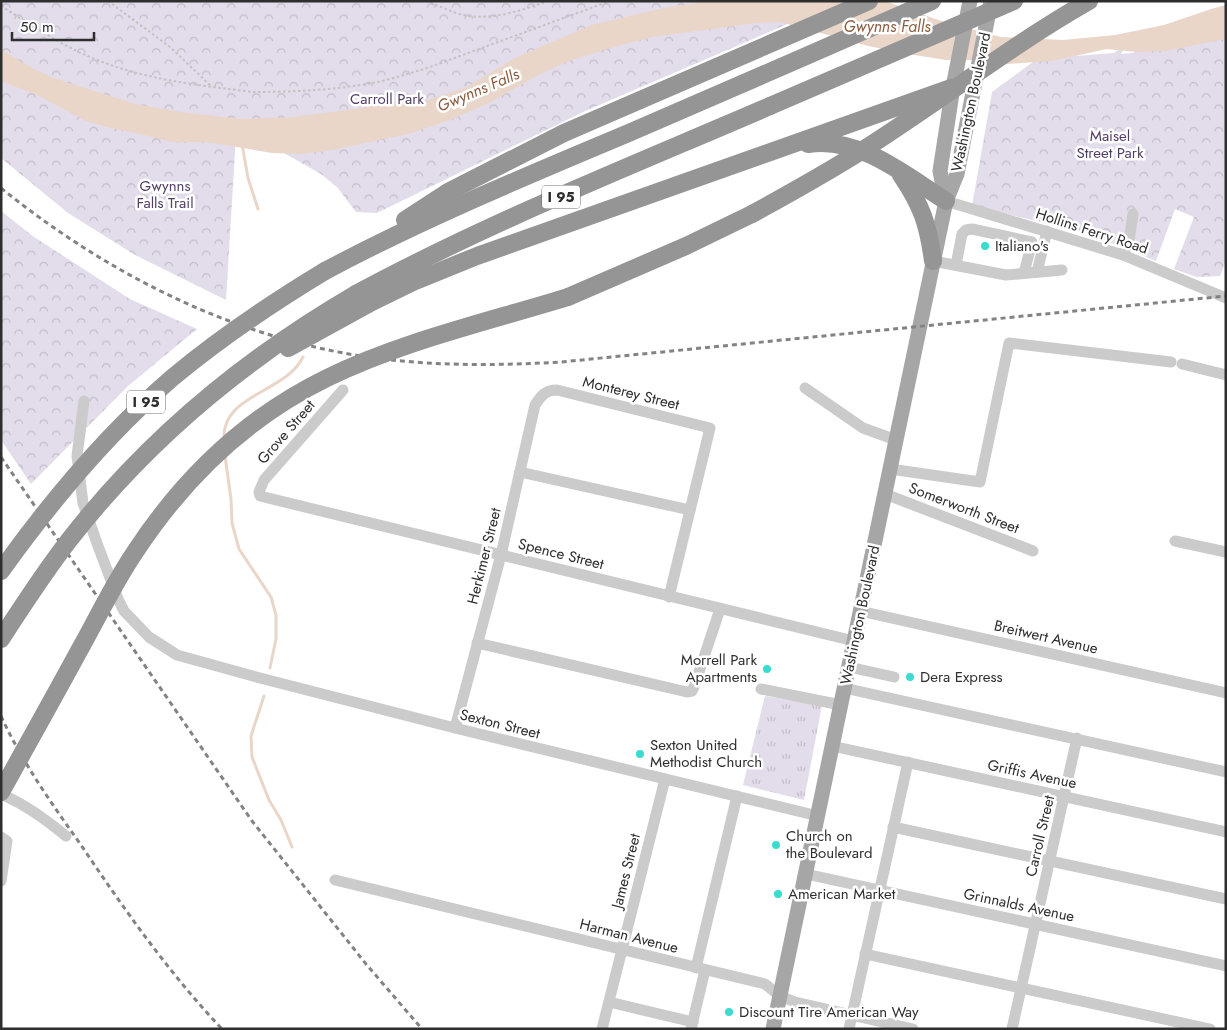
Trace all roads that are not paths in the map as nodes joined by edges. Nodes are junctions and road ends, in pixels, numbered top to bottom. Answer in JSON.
{"nodes":[{"id":1,"x":869,"y":1,"type":"edge"},
{"id":2,"x":932,"y":1,"type":"edge"},
{"id":3,"x":1014,"y":1,"type":"edge"},
{"id":4,"x":1089,"y":1,"type":"edge"},
{"id":5,"x":990,"y":5,"type":"edge"},
{"id":6,"x":969,"y":6,"type":"edge"},
{"id":7,"x":976,"y":75,"type":"junction"},
{"id":8,"x":954,"y":82,"type":"junction"},
{"id":9,"x":783,"y":148,"type":"junction"},
{"id":10,"x":898,"y":170,"type":"junction"},
{"id":11,"x":946,"y":201,"type":"junction"},
{"id":12,"x":1133,"y":214,"type":"dead end"},
{"id":13,"x":1047,"y":231,"type":"junction"},
{"id":14,"x":1032,"y":242,"type":"junction"},
{"id":15,"x":1044,"y":245,"type":"junction"},
{"id":16,"x":1123,"y":255,"type":"junction"},
{"id":17,"x":933,"y":261,"type":"junction"},
{"id":18,"x":956,"y":265,"type":"junction"},
{"id":19,"x":1062,"y":270,"type":"dead end"},
{"id":20,"x":324,"y":271,"type":"junction"},
{"id":21,"x":1037,"y":272,"type":"junction"},
{"id":22,"x":1024,"y":273,"type":"junction"},
{"id":23,"x":1226,"y":298,"type":"edge"},
{"id":24,"x":362,"y":299,"type":"junction"},
{"id":25,"x":1226,"y":375,"type":"edge"},
{"id":26,"x":805,"y":388,"type":"dead end"},
{"id":27,"x":343,"y":390,"type":"dead end"},
{"id":28,"x":544,"y":393,"type":"joint"},
{"id":29,"x":84,"y":401,"type":"dead end"},
{"id":30,"x":896,"y":440,"type":"junction"},
{"id":31,"x":890,"y":469,"type":"junction"},
{"id":32,"x":520,"y":472,"type":"junction"},
{"id":33,"x":884,"y":494,"type":"junction"},
{"id":34,"x":260,"y":496,"type":"joint"},
{"id":35,"x":690,"y":510,"type":"junction"},
{"id":36,"x":1175,"y":541,"type":"dead end"},
{"id":37,"x":1033,"y":551,"type":"dead end"},
{"id":38,"x":1226,"y":552,"type":"edge"},
{"id":39,"x":501,"y":555,"type":"junction"},
{"id":40,"x":1,"y":571,"type":"edge"},
{"id":41,"x":669,"y":597,"type":"junction"},
{"id":42,"x":720,"y":609,"type":"junction"},
{"id":43,"x":860,"y":611,"type":"junction"},
{"id":44,"x":1,"y":639,"type":"edge"},
{"id":45,"x":854,"y":641,"type":"junction"},
{"id":46,"x":477,"y":643,"type":"junction"},
{"id":47,"x":849,"y":667,"type":"junction"},
{"id":48,"x":894,"y":676,"type":"dead end"},
{"id":49,"x":844,"y":688,"type":"junction"},
{"id":50,"x":761,"y":689,"type":"dead end"},
{"id":51,"x":1226,"y":693,"type":"edge"},
{"id":52,"x":841,"y":705,"type":"junction"},
{"id":53,"x":455,"y":728,"type":"junction"},
{"id":54,"x":1077,"y":738,"type":"junction"},
{"id":55,"x":832,"y":746,"type":"junction"},
{"id":56,"x":908,"y":762,"type":"junction"},
{"id":57,"x":1226,"y":772,"type":"edge"},
{"id":58,"x":665,"y":779,"type":"junction"},
{"id":59,"x":1,"y":793,"type":"edge"},
{"id":60,"x":737,"y":796,"type":"junction"},
{"id":61,"x":1064,"y":796,"type":"junction"},
{"id":62,"x":818,"y":816,"type":"junction"},
{"id":63,"x":894,"y":826,"type":"junction"},
{"id":64,"x":1226,"y":832,"type":"edge"},
{"id":65,"x":66,"y":836,"type":"dead end"},
{"id":66,"x":4,"y":839,"type":"edge"},
{"id":67,"x":1050,"y":861,"type":"junction"},
{"id":68,"x":806,"y":874,"type":"junction"},
{"id":69,"x":335,"y":880,"type":"dead end"},
{"id":70,"x":1,"y":881,"type":"edge"},
{"id":71,"x":879,"y":890,"type":"junction"},
{"id":72,"x":1226,"y":899,"type":"edge"},
{"id":73,"x":1036,"y":924,"type":"junction"},
{"id":74,"x":622,"y":950,"type":"junction"},
{"id":75,"x":865,"y":954,"type":"junction"},
{"id":76,"x":1226,"y":966,"type":"edge"},
{"id":77,"x":701,"y":969,"type":"junction"},
{"id":78,"x":1021,"y":988,"type":"junction"},
{"id":79,"x":780,"y":996,"type":"junction"},
{"id":80,"x":609,"y":1002,"type":"junction"},
{"id":81,"x":852,"y":1016,"type":"junction"},
{"id":82,"x":872,"y":1024,"type":"edge"},
{"id":83,"x":692,"y":1025,"type":"edge"},
{"id":84,"x":602,"y":1029,"type":"edge"},
{"id":85,"x":774,"y":1029,"type":"edge"},
{"id":86,"x":848,"y":1029,"type":"edge"},
{"id":87,"x":913,"y":1029,"type":"edge"},
{"id":88,"x":1012,"y":1029,"type":"edge"},
{"id":89,"x":1210,"y":1029,"type":"edge"}],
"edges":[{"from":1,"to":20,"type":"highway"},
{"from":2,"to":20,"type":"highway","number":"I 95"},
{"from":3,"to":24,"type":"highway","number":"I 95","bridge":true},
{"from":4,"to":59,"type":"highway","bridge":true},
{"from":5,"to":7,"type":"main road","name":"Washington Boulevard"},
{"from":6,"to":8,"type":"main road","name":"Washington Boulevard"},
{"from":7,"to":8,"type":"highway"},
{"from":7,"to":11,"type":"main road","name":"Washington Boulevard"},
{"from":8,"to":9,"type":"highway"},
{"from":8,"to":11,"type":"main road","name":"Washington Boulevard"},
{"from":9,"to":10,"type":"highway"},
{"from":9,"to":24,"type":"highway"},
{"from":10,"to":11,"type":"highway"},
{"from":10,"to":17,"type":"highway"},
{"from":11,"to":13,"type":"street","name":"Hollins Ferry Road"},
{"from":11,"to":17,"type":"main road","name":"Washington Boulevard"},
{"from":12,"to":16,"type":"street"},
{"from":13,"to":15,"type":"street"},
{"from":13,"to":16,"type":"street","name":"Hollins Ferry Road"},
{"from":14,"to":15,"type":"street"},
{"from":14,"to":18,"type":"street"},
{"from":14,"to":22,"type":"street"},
{"from":15,"to":21,"type":"street"},
{"from":16,"to":23,"type":"street","name":"Hollins Ferry Road"},
{"from":17,"to":18,"type":"street"},
{"from":17,"to":30,"type":"main road","name":"Washington Boulevard"},
{"from":18,"to":22,"type":"street"},
{"from":19,"to":21,"type":"street"},
{"from":20,"to":40,"type":"highway","number":"I 95","bridge":true},
{"from":21,"to":22,"type":"street"},
{"from":24,"to":44,"type":"highway","number":"I 95","bridge":true},
{"from":25,"to":31,"type":"street"},
{"from":26,"to":30,"type":"street"},
{"from":27,"to":34,"type":"street","name":"Grove Street"},
{"from":28,"to":32,"type":"street","name":"Herkimer Street"},
{"from":28,"to":35,"type":"street","name":"Monterey Street"},
{"from":29,"to":53,"type":"street","name":"Sexton Street"},
{"from":30,"to":31,"type":"main road","name":"Washington Boulevard"},
{"from":31,"to":33,"type":"main road","name":"Washington Boulevard"},
{"from":32,"to":35,"type":"street"},
{"from":32,"to":39,"type":"street","name":"Herkimer Street"},
{"from":33,"to":37,"type":"street","name":"Somerworth Street"},
{"from":33,"to":43,"type":"main road","name":"Washington Boulevard"},
{"from":34,"to":39,"type":"street","name":"Spence Street"},
{"from":35,"to":41,"type":"street"},
{"from":36,"to":38,"type":"street"},
{"from":39,"to":41,"type":"street","name":"Spence Street"},
{"from":39,"to":46,"type":"street","name":"Herkimer Street"},
{"from":41,"to":42,"type":"street","name":"Spence Street"},
{"from":42,"to":45,"type":"street","name":"Spence Street"},
{"from":42,"to":46,"type":"street"},
{"from":43,"to":45,"type":"main road","name":"Washington Boulevard"},
{"from":43,"to":51,"type":"street","name":"Breitwert Avenue"},
{"from":45,"to":47,"type":"main road","name":"Washington Boulevard"},
{"from":46,"to":53,"type":"street","name":"Herkimer Street"},
{"from":47,"to":48,"type":"street"},
{"from":47,"to":49,"type":"main road","name":"Washington Boulevard"},
{"from":49,"to":52,"type":"main road","name":"Washington Boulevard"},
{"from":49,"to":54,"type":"street"},
{"from":50,"to":52,"type":"street"},
{"from":52,"to":55,"type":"main road","name":"Washington Boulevard"},
{"from":53,"to":58,"type":"street","name":"Sexton Street"},
{"from":54,"to":57,"type":"street"},
{"from":54,"to":61,"type":"street","name":"Carroll Street"},
{"from":55,"to":56,"type":"street","name":"Griffis Avenue"},
{"from":55,"to":62,"type":"main road","name":"Washington Boulevard"},
{"from":56,"to":61,"type":"street","name":"Griffis Avenue"},
{"from":56,"to":63,"type":"street"},
{"from":58,"to":60,"type":"street","name":"Sexton Street"},
{"from":58,"to":74,"type":"street","name":"James Street"},
{"from":59,"to":65,"type":"street"},
{"from":60,"to":62,"type":"street","name":"Sexton Street"},
{"from":60,"to":77,"type":"street"},
{"from":61,"to":64,"type":"street","name":"Griffis Avenue"},
{"from":61,"to":67,"type":"street","name":"Carroll Street"},
{"from":62,"to":68,"type":"main road","name":"Washington Boulevard"},
{"from":63,"to":67,"type":"street"},
{"from":63,"to":71,"type":"street"},
{"from":66,"to":70,"type":"street"},
{"from":67,"to":72,"type":"street"},
{"from":67,"to":73,"type":"street","name":"Carroll Street"},
{"from":68,"to":71,"type":"street","name":"Grinnalds Avenue"},
{"from":68,"to":79,"type":"main road","name":"Washington Boulevard"},
{"from":69,"to":74,"type":"street","name":"Harman Avenue"},
{"from":71,"to":73,"type":"street","name":"Grinnalds Avenue"},
{"from":71,"to":75,"type":"street"},
{"from":73,"to":76,"type":"street","name":"Grinnalds Avenue"},
{"from":73,"to":78,"type":"street","name":"Carroll Street"},
{"from":74,"to":77,"type":"street","name":"Harman Avenue"},
{"from":74,"to":80,"type":"street","name":"James Street"},
{"from":75,"to":78,"type":"street"},
{"from":75,"to":81,"type":"street"},
{"from":77,"to":79,"type":"street","name":"Harman Avenue"},
{"from":77,"to":83,"type":"street"},
{"from":78,"to":88,"type":"street","name":"Carroll Street"},
{"from":78,"to":89,"type":"street"},
{"from":79,"to":81,"type":"street","name":"Harman Avenue"},
{"from":79,"to":85,"type":"main road","name":"Washington Boulevard"},
{"from":80,"to":83,"type":"street"},
{"from":80,"to":84,"type":"street","name":"James Street"},
{"from":81,"to":82,"type":"street","name":"Harman Avenue"},
{"from":81,"to":86,"type":"street"},
{"from":82,"to":87,"type":"street","name":"Harman Avenue"}]}
